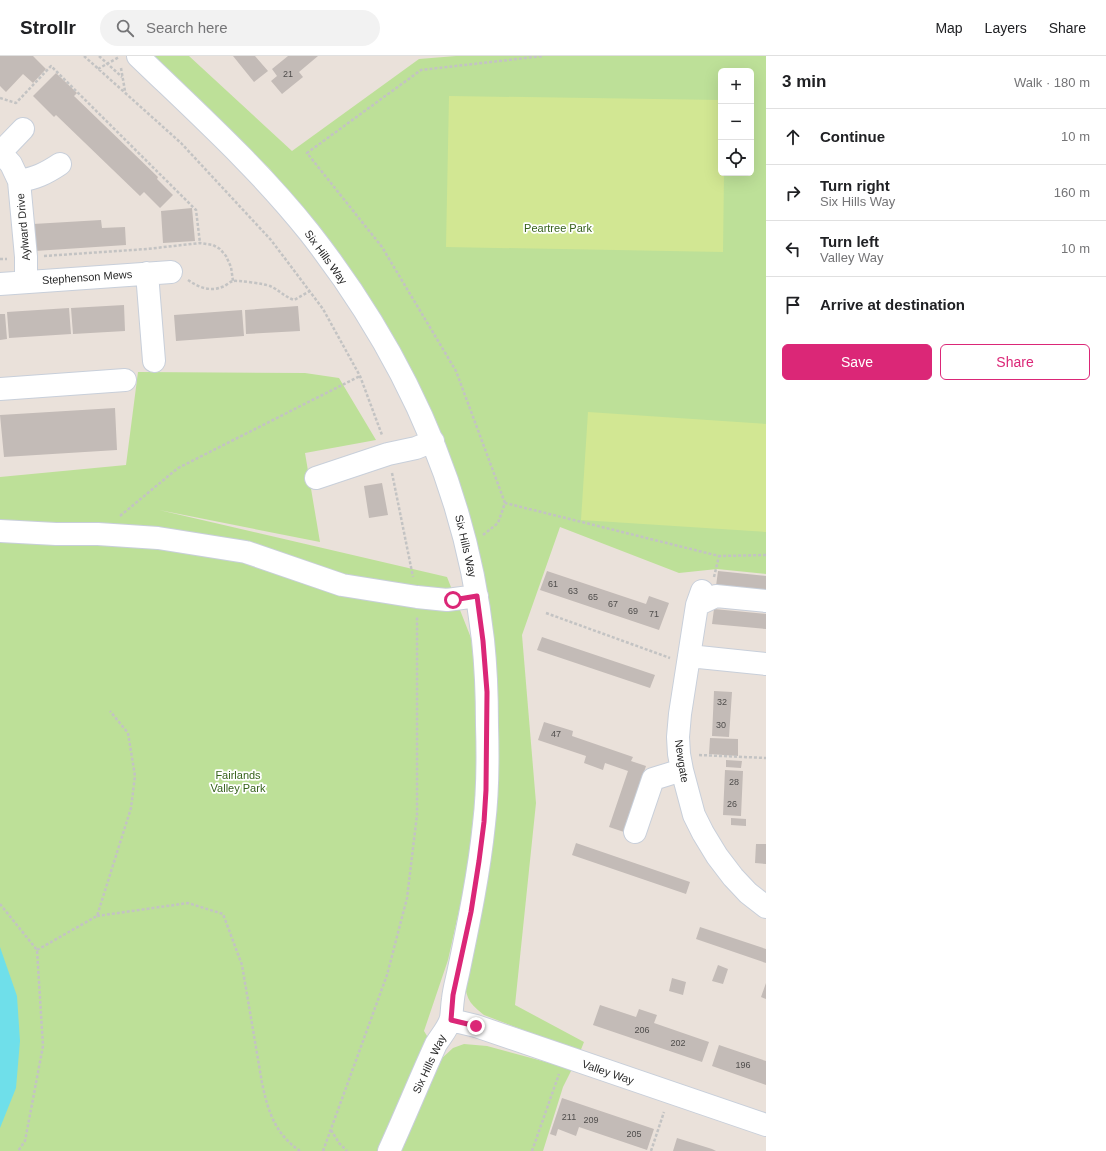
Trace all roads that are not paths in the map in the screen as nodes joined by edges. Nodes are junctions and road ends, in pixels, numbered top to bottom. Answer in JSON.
{"nodes":[{"id":1,"x":138,"y":56,"type":"edge"},
{"id":2,"x":23,"y":129,"type":"dead end"},
{"id":3,"x":0,"y":152,"type":"edge"},
{"id":4,"x":60,"y":164,"type":"dead end"},
{"id":5,"x":19,"y":181,"type":"junction"},
{"id":6,"x":171,"y":272,"type":"road end"},
{"id":7,"x":148,"y":273,"type":"junction"},
{"id":8,"x":26,"y":281,"type":"junction"},
{"id":9,"x":0,"y":284,"type":"edge"},
{"id":10,"x":154,"y":361,"type":"dead end"},
{"id":11,"x":125,"y":380,"type":"dead end"},
{"id":12,"x":8,"y":388,"type":"edge"},
{"id":13,"x":433,"y":441,"type":"junction"},
{"id":14,"x":316,"y":478,"type":"dead end"},
{"id":15,"x":0,"y":531,"type":"edge"},
{"id":16,"x":477,"y":596,"type":"junction"},
{"id":17,"x":766,"y":601,"type":"edge"},
{"id":18,"x":688,"y":660,"type":"junction"},
{"id":19,"x":766,"y":664,"type":"edge"},
{"id":20,"x":680,"y":762,"type":"junction"},
{"id":21,"x":635,"y":832,"type":"dead end"},
{"id":22,"x":766,"y":907,"type":"edge"},
{"id":23,"x":451,"y":1020,"type":"junction"},
{"id":24,"x":766,"y":1125,"type":"edge"},
{"id":25,"x":389,"y":1151,"type":"edge"}],
"edges":[{"from":1,"to":13,"type":"street","name":"Six Hills Way"},
{"from":2,"to":3,"type":"street"},
{"from":3,"to":5,"type":"street","name":"Aylward Drive"},
{"from":4,"to":5,"type":"street"},
{"from":5,"to":8,"type":"street","name":"Aylward Drive"},
{"from":6,"to":7,"type":"street","name":"Stephenson Mews"},
{"from":7,"to":8,"type":"street","name":"Stephenson Mews"},
{"from":7,"to":10,"type":"street","name":"Stephenson Mews"},
{"from":8,"to":9,"type":"street"},
{"from":11,"to":12,"type":"street"},
{"from":13,"to":14,"type":"street"},
{"from":13,"to":16,"type":"street","name":"Six Hills Way"},
{"from":15,"to":16,"type":"street"},
{"from":16,"to":23,"type":"street","name":"Six Hills Way"},
{"from":17,"to":18,"type":"street","name":"Newgate"},
{"from":18,"to":19,"type":"street"},
{"from":18,"to":20,"type":"street","name":"Newgate"},
{"from":20,"to":21,"type":"street"},
{"from":20,"to":22,"type":"street","name":"Newgate"},
{"from":23,"to":24,"type":"street","name":"Valley Way"},
{"from":23,"to":25,"type":"street","name":"Six Hills Way"}]}
